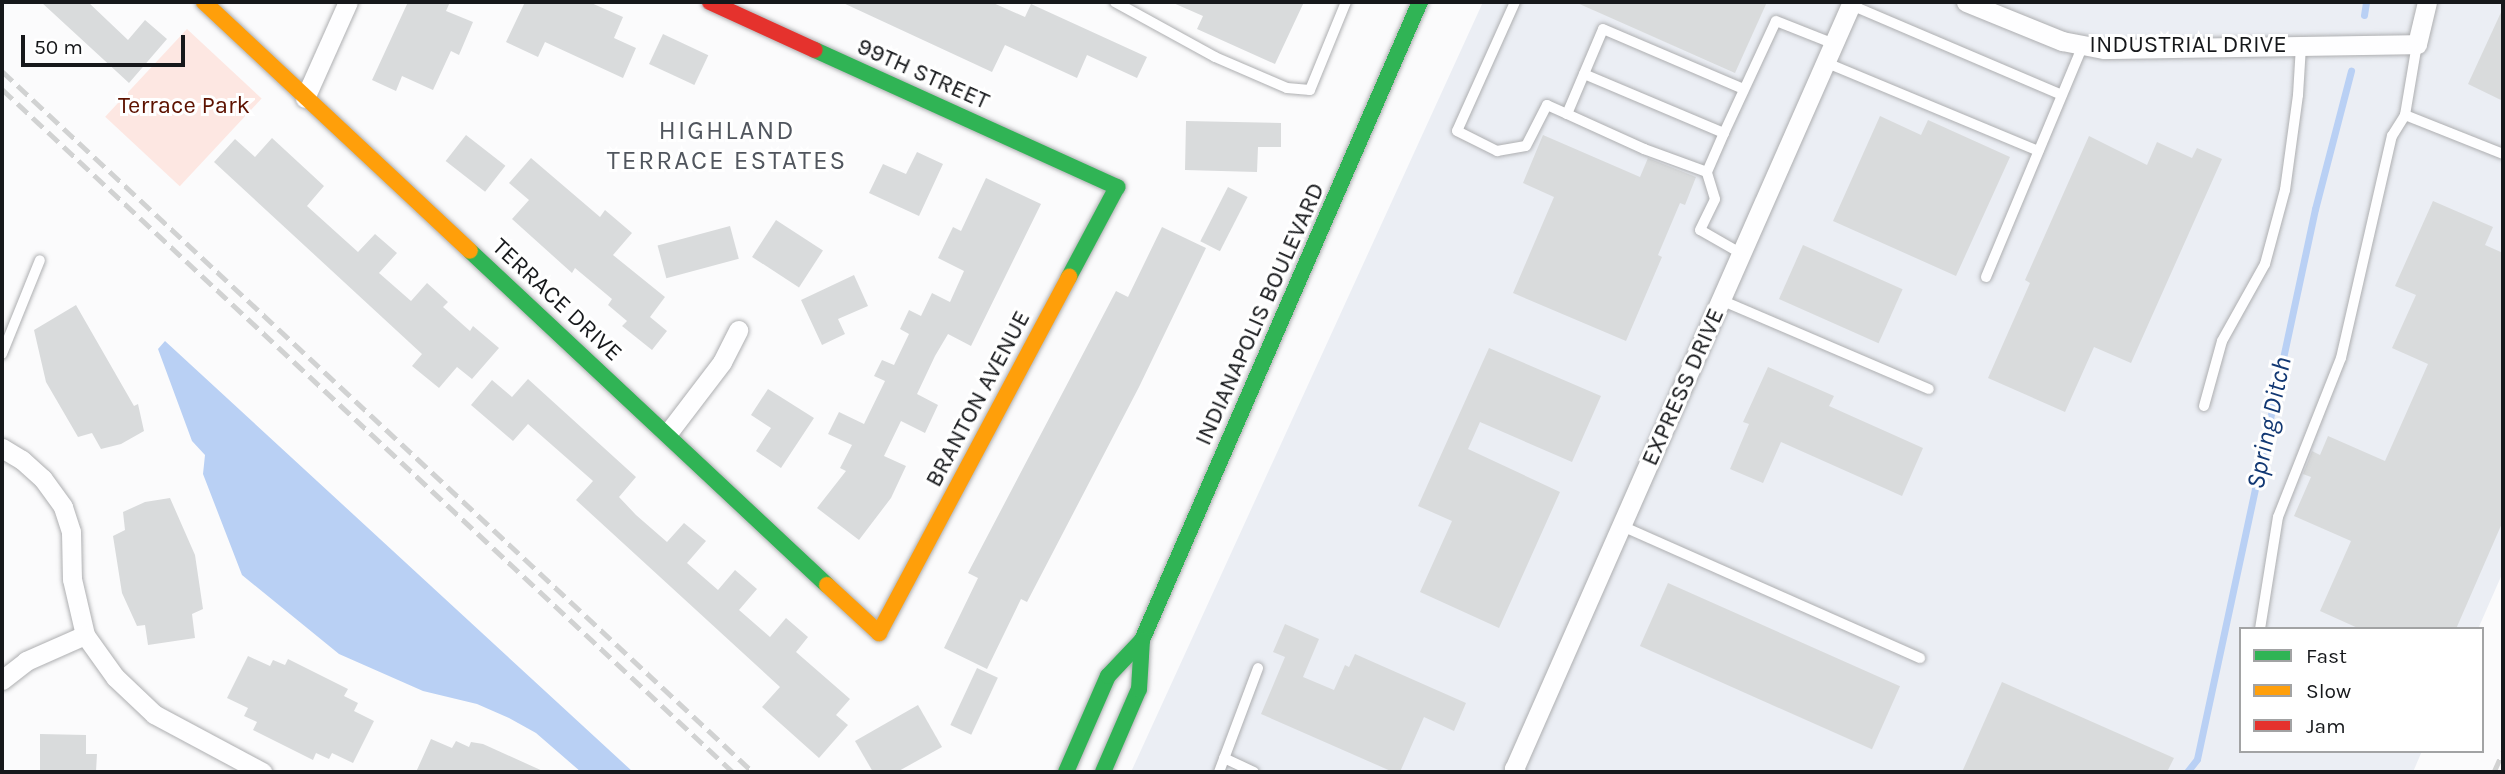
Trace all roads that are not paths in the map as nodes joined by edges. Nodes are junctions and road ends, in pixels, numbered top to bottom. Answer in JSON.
{"nodes":[{"id":1,"x":204,"y":2,"type":"edge"},
{"id":2,"x":348,"y":2,"type":"edge"},
{"id":3,"x":710,"y":2,"type":"edge"},
{"id":4,"x":1115,"y":2,"type":"edge"},
{"id":5,"x":1346,"y":2,"type":"edge"},
{"id":6,"x":1515,"y":2,"type":"edge"},
{"id":7,"x":1966,"y":2,"type":"edge"},
{"id":8,"x":2427,"y":2,"type":"edge"},
{"id":9,"x":1417,"y":3,"type":"edge"},
{"id":10,"x":1852,"y":3,"type":"edge"},
{"id":11,"x":2417,"y":44,"type":"junction"},
{"id":12,"x":2083,"y":45,"type":"junction"},
{"id":13,"x":2301,"y":46,"type":"junction"},
{"id":14,"x":1830,"y":53,"type":"junction"},
{"id":15,"x":1584,"y":74,"type":"junction"},
{"id":16,"x":1744,"y":89,"type":"junction"},
{"id":17,"x":2062,"y":95,"type":"junction"},
{"id":18,"x":305,"y":98,"type":"junction"},
{"id":19,"x":1567,"y":114,"type":"junction"},
{"id":20,"x":2405,"y":115,"type":"junction"},
{"id":21,"x":1724,"y":133,"type":"junction"},
{"id":22,"x":2038,"y":151,"type":"junction"},
{"id":23,"x":2503,"y":154,"type":"edge"},
{"id":24,"x":1707,"y":172,"type":"junction"},
{"id":25,"x":1117,"y":187,"type":"joint"},
{"id":26,"x":1742,"y":254,"type":"junction"},
{"id":27,"x":40,"y":260,"type":"dead end"},
{"id":28,"x":1986,"y":277,"type":"dead end"},
{"id":29,"x":1721,"y":300,"type":"junction"},
{"id":30,"x":738,"y":330,"type":"dead end"},
{"id":31,"x":2,"y":354,"type":"edge"},
{"id":32,"x":1929,"y":389,"type":"dead end"},
{"id":33,"x":2204,"y":405,"type":"dead end"},
{"id":34,"x":668,"y":433,"type":"junction"},
{"id":35,"x":2,"y":449,"type":"edge"},
{"id":36,"x":1622,"y":526,"type":"junction"},
{"id":37,"x":2260,"y":627,"type":"edge"},
{"id":38,"x":878,"y":633,"type":"joint"},
{"id":39,"x":85,"y":635,"type":"junction"},
{"id":40,"x":1142,"y":640,"type":"junction"},
{"id":41,"x":1920,"y":658,"type":"dead end"},
{"id":42,"x":1258,"y":668,"type":"dead end"},
{"id":43,"x":2,"y":680,"type":"edge"},
{"id":44,"x":1224,"y":758,"type":"junction"},
{"id":45,"x":1511,"y":771,"type":"edge"},
{"id":46,"x":262,"y":772,"type":"edge"},
{"id":47,"x":1066,"y":772,"type":"edge"},
{"id":48,"x":1103,"y":772,"type":"edge"},
{"id":49,"x":1219,"y":772,"type":"edge"},
{"id":50,"x":1254,"y":772,"type":"edge"}],
"edges":[{"from":1,"to":18,"type":"main road","name":"TERRACE DRIVE"},
{"from":2,"to":18,"type":"street"},
{"from":3,"to":25,"type":"main road","name":"99TH STREET"},
{"from":4,"to":5,"type":"lane"},
{"from":6,"to":19,"type":"lane"},
{"from":7,"to":12,"type":"street","name":"INDUSTRIAL DRIVE"},
{"from":8,"to":11,"type":"street"},
{"from":9,"to":40,"type":"main road","name":"INDIANAPOLIS BOULEVARD"},
{"from":10,"to":14,"type":"street","name":"EXPRESS DRIVE"},
{"from":10,"to":17,"type":"lane"},
{"from":11,"to":13,"type":"street","name":"INDUSTRIAL DRIVE"},
{"from":11,"to":20,"type":"lane"},
{"from":12,"to":13,"type":"street","name":"INDUSTRIAL DRIVE"},
{"from":12,"to":17,"type":"lane"},
{"from":13,"to":33,"type":"lane"},
{"from":14,"to":16,"type":"lane"},
{"from":14,"to":22,"type":"lane"},
{"from":14,"to":26,"type":"street","name":"EXPRESS DRIVE"},
{"from":15,"to":16,"type":"lane"},
{"from":15,"to":19,"type":"lane"},
{"from":15,"to":21,"type":"lane"},
{"from":16,"to":21,"type":"lane"},
{"from":17,"to":22,"type":"lane"},
{"from":18,"to":34,"type":"main road","name":"TERRACE DRIVE"},
{"from":19,"to":24,"type":"lane"},
{"from":20,"to":23,"type":"lane"},
{"from":20,"to":37,"type":"lane"},
{"from":21,"to":24,"type":"lane"},
{"from":22,"to":28,"type":"lane"},
{"from":24,"to":26,"type":"lane"},
{"from":25,"to":38,"type":"main road","name":"BRANTON AVENUE"},
{"from":26,"to":29,"type":"street","name":"EXPRESS DRIVE"},
{"from":27,"to":31,"type":"lane"},
{"from":29,"to":32,"type":"lane"},
{"from":29,"to":36,"type":"street","name":"EXPRESS DRIVE"},
{"from":30,"to":34,"type":"street"},
{"from":34,"to":38,"type":"main road","name":"TERRACE DRIVE"},
{"from":35,"to":39,"type":"street"},
{"from":36,"to":41,"type":"lane"},
{"from":36,"to":45,"type":"street","name":"EXPRESS DRIVE"},
{"from":39,"to":43,"type":"street"},
{"from":39,"to":46,"type":"street"},
{"from":40,"to":47,"type":"main road","name":"INDIANAPOLIS BOULEVARD"},
{"from":40,"to":48,"type":"main road","name":"INDIANAPOLIS BOULEVARD"},
{"from":42,"to":44,"type":"lane"},
{"from":44,"to":49,"type":"lane"},
{"from":44,"to":50,"type":"lane"}]}
